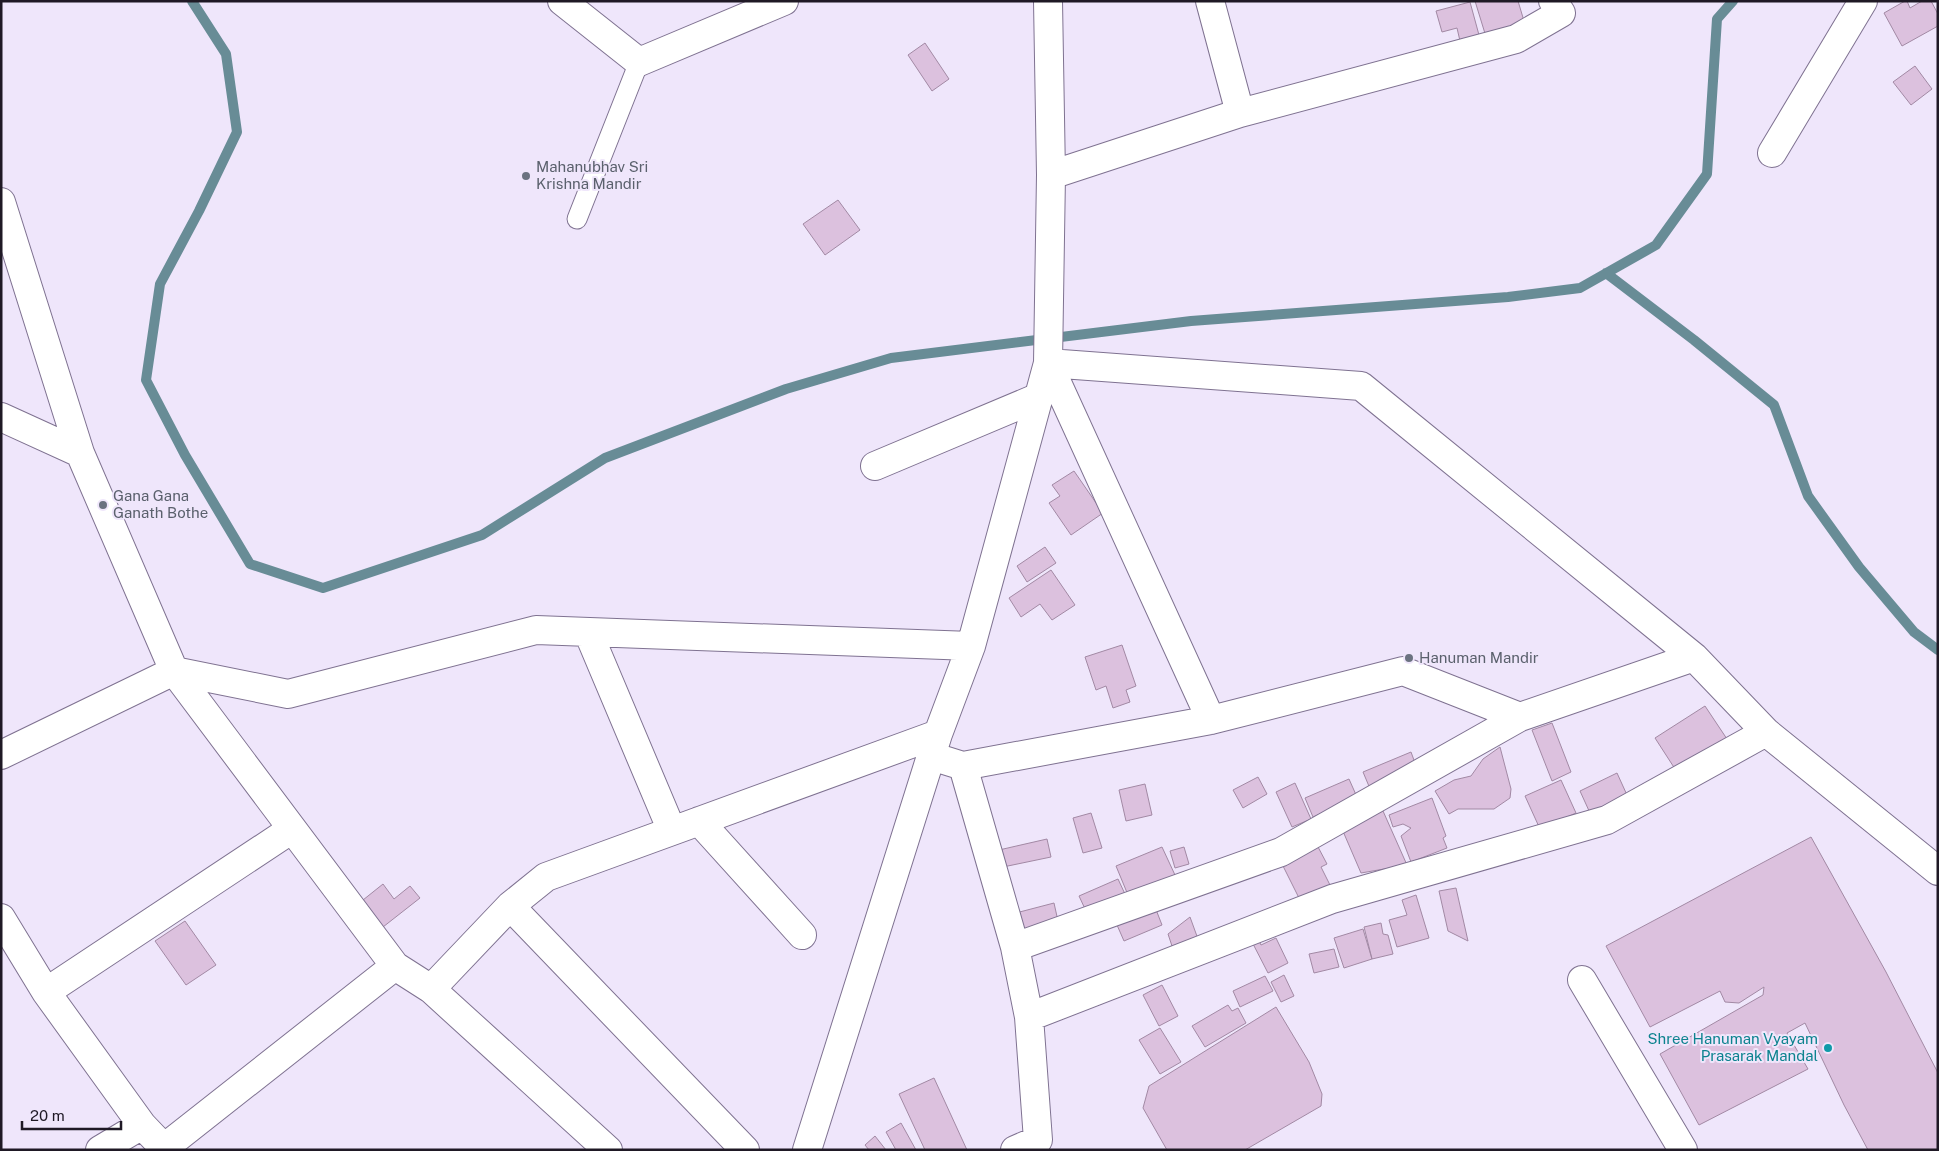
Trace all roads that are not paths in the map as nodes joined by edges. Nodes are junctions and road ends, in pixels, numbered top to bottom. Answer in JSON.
{"nodes":[{"id":1,"x":562,"y":1,"type":"edge"},
{"id":2,"x":784,"y":1,"type":"edge"},
{"id":3,"x":1048,"y":1,"type":"edge"},
{"id":4,"x":1553,"y":1,"type":"edge"},
{"id":5,"x":1863,"y":1,"type":"edge"},
{"id":6,"x":1211,"y":2,"type":"edge"},
{"id":7,"x":639,"y":62,"type":"junction"},
{"id":8,"x":1240,"y":113,"type":"junction"},
{"id":9,"x":1772,"y":153,"type":"dead end"},
{"id":10,"x":1051,"y":175,"type":"junction"},
{"id":11,"x":1,"y":202,"type":"edge"},
{"id":12,"x":577,"y":219,"type":"dead end"},
{"id":13,"x":1049,"y":356,"type":"junction"},
{"id":14,"x":1039,"y":397,"type":"junction"},
{"id":15,"x":1,"y":417,"type":"edge"},
{"id":16,"x":80,"y":453,"type":"junction"},
{"id":17,"x":875,"y":466,"type":"dead end"},
{"id":18,"x":588,"y":632,"type":"junction"},
{"id":19,"x":971,"y":646,"type":"junction"},
{"id":20,"x":1694,"y":657,"type":"junction"},
{"id":21,"x":174,"y":671,"type":"junction"},
{"id":22,"x":1520,"y":717,"type":"junction"},
{"id":23,"x":1211,"y":720,"type":"junction"},
{"id":24,"x":1766,"y":732,"type":"junction"},
{"id":25,"x":934,"y":745,"type":"junction"},
{"id":26,"x":1,"y":755,"type":"edge"},
{"id":27,"x":963,"y":766,"type":"junction"},
{"id":28,"x":699,"y":821,"type":"junction"},
{"id":29,"x":292,"y":830,"type":"junction"},
{"id":30,"x":672,"y":831,"type":"junction"},
{"id":31,"x":1938,"y":871,"type":"edge"},
{"id":32,"x":510,"y":906,"type":"junction"},
{"id":33,"x":1,"y":918,"type":"edge"},
{"id":34,"x":802,"y":935,"type":"dead end"},
{"id":35,"x":1015,"y":946,"type":"junction"},
{"id":36,"x":395,"y":966,"type":"junction"},
{"id":37,"x":1582,"y":980,"type":"dead end"},
{"id":38,"x":431,"y":989,"type":"junction"},
{"id":39,"x":46,"y":992,"type":"junction"},
{"id":40,"x":1029,"y":1017,"type":"junction"},
{"id":41,"x":142,"y":1125,"type":"junction"},
{"id":42,"x":100,"y":1150,"type":"edge"},
{"id":43,"x":608,"y":1150,"type":"edge"},
{"id":44,"x":745,"y":1150,"type":"edge"},
{"id":45,"x":807,"y":1150,"type":"edge"},
{"id":46,"x":1015,"y":1150,"type":"edge"},
{"id":47,"x":1683,"y":1150,"type":"edge"}],
"edges":[{"from":1,"to":7,"type":"street"},
{"from":2,"to":7,"type":"street"},
{"from":3,"to":10,"type":"street"},
{"from":4,"to":8,"type":"street"},
{"from":5,"to":9,"type":"street"},
{"from":6,"to":8,"type":"street"},
{"from":7,"to":12,"type":"lane"},
{"from":8,"to":10,"type":"street"},
{"from":10,"to":13,"type":"street"},
{"from":11,"to":16,"type":"street"},
{"from":13,"to":14,"type":"street"},
{"from":13,"to":20,"type":"street"},
{"from":13,"to":23,"type":"street"},
{"from":14,"to":17,"type":"street"},
{"from":14,"to":19,"type":"street"},
{"from":15,"to":16,"type":"street"},
{"from":16,"to":21,"type":"street"},
{"from":18,"to":19,"type":"street"},
{"from":18,"to":21,"type":"street"},
{"from":18,"to":30,"type":"street"},
{"from":19,"to":25,"type":"street"},
{"from":20,"to":22,"type":"street"},
{"from":20,"to":24,"type":"street"},
{"from":21,"to":26,"type":"street"},
{"from":21,"to":29,"type":"street"},
{"from":22,"to":23,"type":"street"},
{"from":22,"to":35,"type":"street"},
{"from":23,"to":27,"type":"street"},
{"from":24,"to":31,"type":"street"},
{"from":24,"to":40,"type":"street"},
{"from":25,"to":27,"type":"street"},
{"from":25,"to":28,"type":"street"},
{"from":25,"to":45,"type":"street"},
{"from":27,"to":35,"type":"street"},
{"from":28,"to":30,"type":"street"},
{"from":28,"to":34,"type":"street"},
{"from":29,"to":36,"type":"street"},
{"from":29,"to":39,"type":"street"},
{"from":30,"to":32,"type":"street"},
{"from":32,"to":38,"type":"street"},
{"from":32,"to":44,"type":"street"},
{"from":33,"to":39,"type":"street"},
{"from":35,"to":40,"type":"street"},
{"from":36,"to":38,"type":"street"},
{"from":36,"to":41,"type":"street"},
{"from":37,"to":47,"type":"street"},
{"from":38,"to":43,"type":"street"},
{"from":39,"to":41,"type":"street"},
{"from":40,"to":46,"type":"street"},
{"from":41,"to":42,"type":"street"}]}
